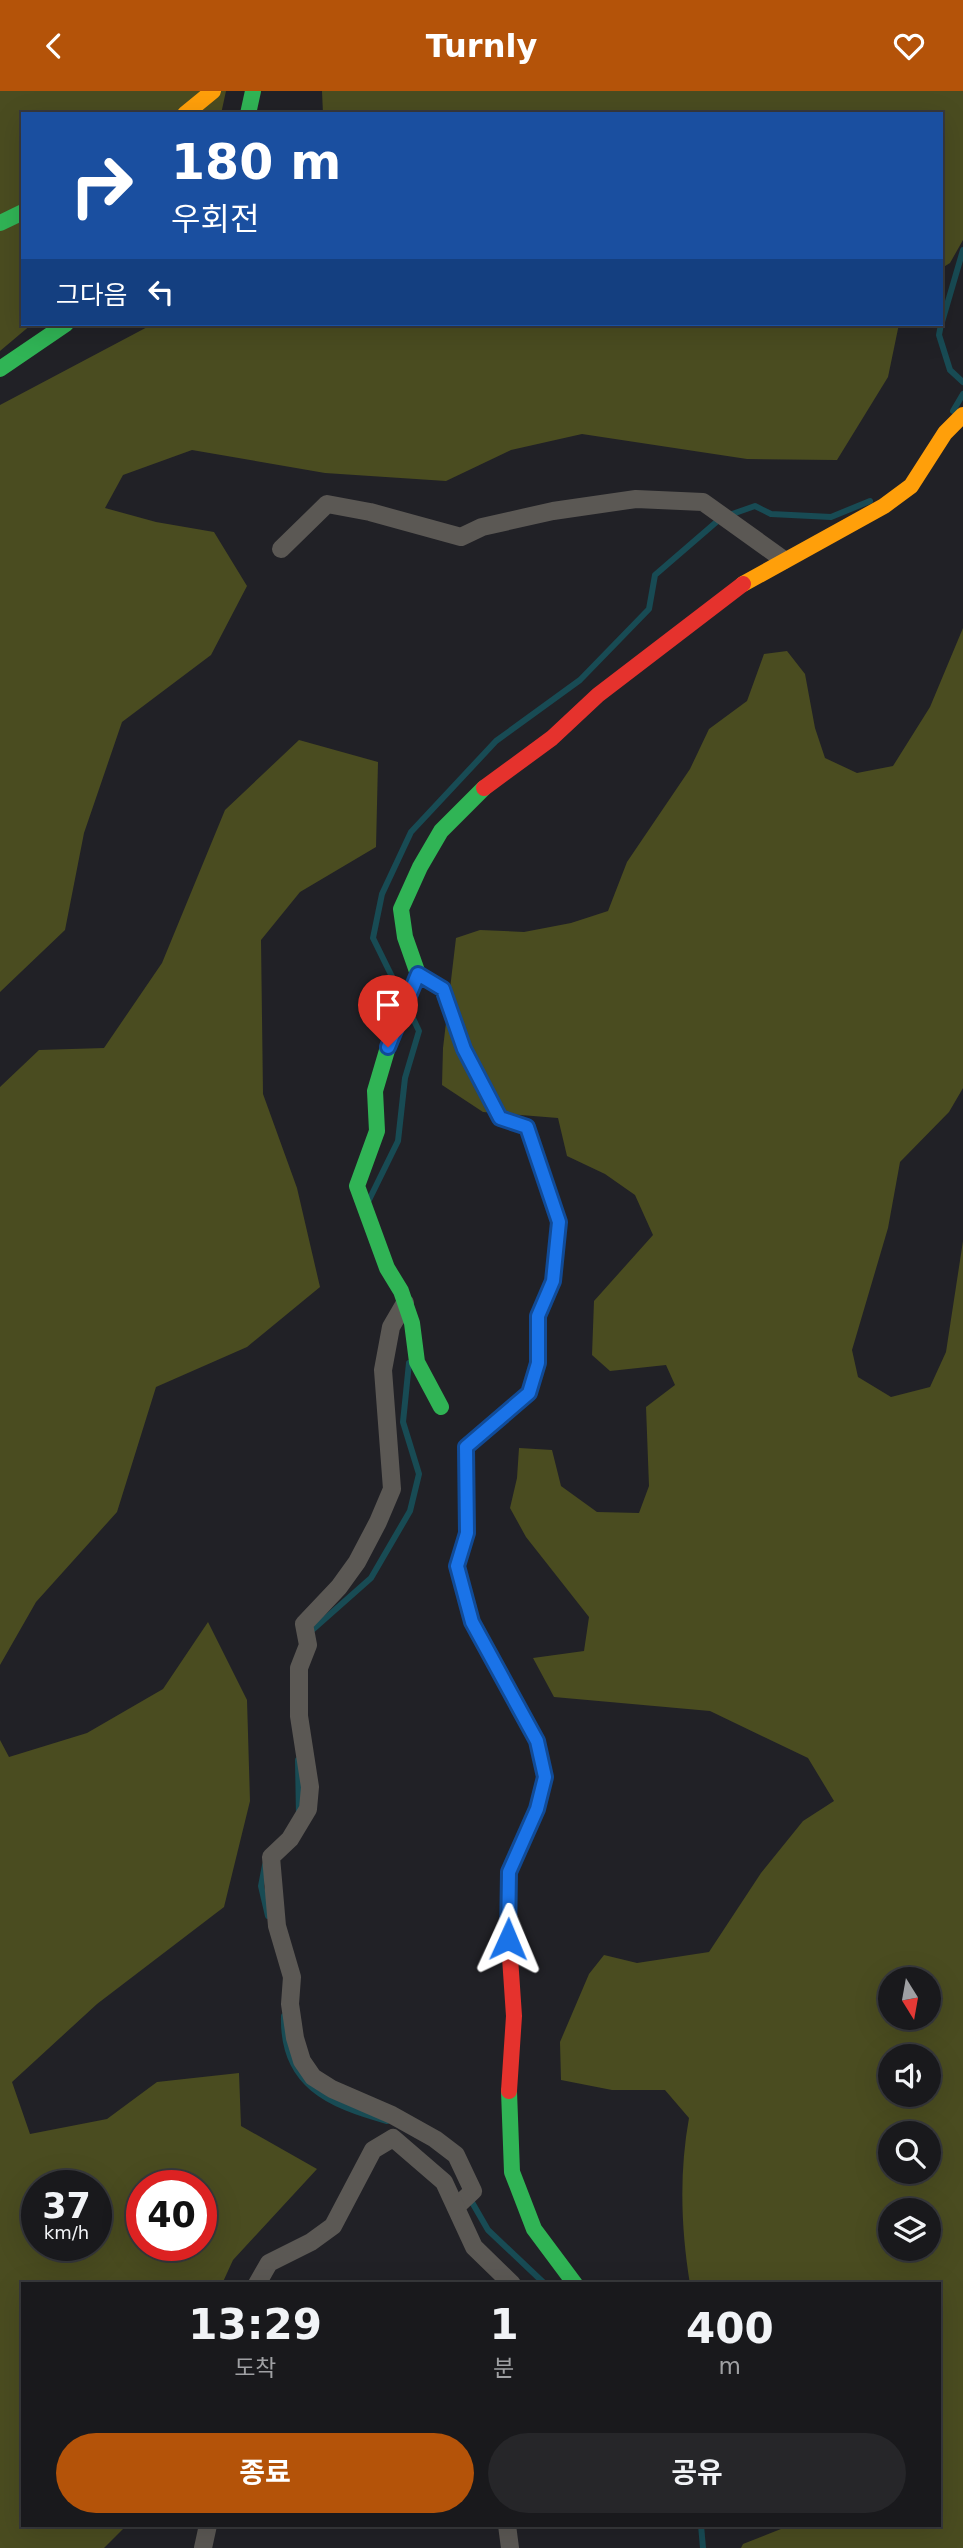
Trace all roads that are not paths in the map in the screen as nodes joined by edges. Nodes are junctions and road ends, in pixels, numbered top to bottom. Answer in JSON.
{"nodes":[{"id":1,"x":213,"y":91,"type":"edge"},
{"id":2,"x":253,"y":91,"type":"edge"},
{"id":3,"x":187,"y":112,"type":"edge"},
{"id":4,"x":248,"y":112,"type":"edge"},
{"id":5,"x":21,"y":213,"type":"edge"},
{"id":6,"x":0,"y":223,"type":"edge"},
{"id":7,"x":63,"y":326,"type":"edge"},
{"id":8,"x":0,"y":369,"type":"edge"},
{"id":9,"x":962,"y":419,"type":"edge"},
{"id":10,"x":281,"y":549,"type":"dead end"},
{"id":11,"x":784,"y":560,"type":"junction"},
{"id":12,"x":418,"y":975,"type":"junction"},
{"id":13,"x":405,"y":1303,"type":"junction"},
{"id":14,"x":441,"y":1407,"type":"dead end"},
{"id":15,"x":457,"y":2206,"type":"junction"},
{"id":16,"x":258,"y":2282,"type":"edge"},
{"id":17,"x":510,"y":2282,"type":"edge"},
{"id":18,"x":574,"y":2282,"type":"edge"},
{"id":19,"x":208,"y":2527,"type":"edge"},
{"id":20,"x":507,"y":2527,"type":"edge"},
{"id":21,"x":203,"y":2548,"type":"edge"},
{"id":22,"x":510,"y":2548,"type":"edge"}],
"edges":[{"from":1,"to":3,"type":"street"},
{"from":2,"to":4,"type":"street"},
{"from":5,"to":6,"type":"street"},
{"from":7,"to":8,"type":"street"},
{"from":9,"to":11,"type":"street"},
{"from":10,"to":11,"type":"street"},
{"from":11,"to":12,"type":"street"},
{"from":12,"to":13,"type":"street"},
{"from":12,"to":18,"type":"street"},
{"from":13,"to":14,"type":"street"},
{"from":13,"to":15,"type":"street"},
{"from":15,"to":16,"type":"street"},
{"from":15,"to":17,"type":"street"},
{"from":19,"to":21,"type":"street"},
{"from":20,"to":22,"type":"street"}]}
